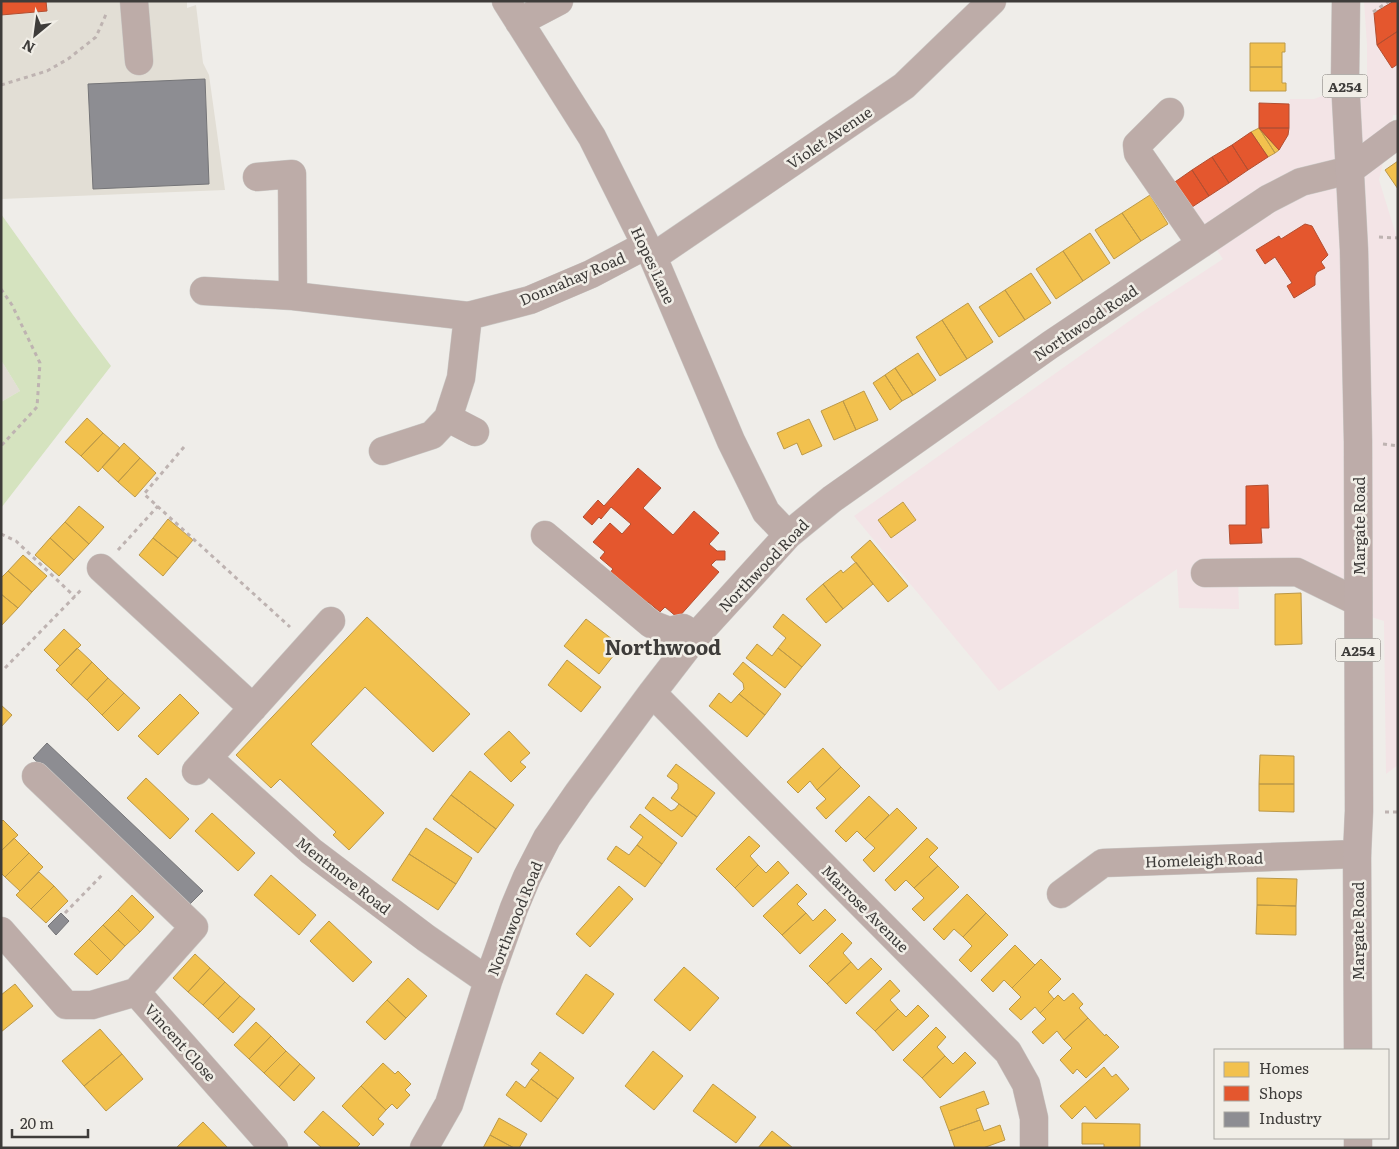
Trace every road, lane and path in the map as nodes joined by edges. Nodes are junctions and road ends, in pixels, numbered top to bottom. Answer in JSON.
{"nodes":[{"id":1,"x":559,"y":1,"type":"edge"},
{"id":2,"x":1346,"y":1,"type":"edge"},
{"id":3,"x":122,"y":3,"type":"edge"},
{"id":4,"x":986,"y":3,"type":"edge"},
{"id":5,"x":512,"y":11,"type":"edge"},
{"id":6,"x":139,"y":61,"type":"dead end"},
{"id":7,"x":1,"y":84,"type":"edge"},
{"id":8,"x":1170,"y":112,"type":"dead end"},
{"id":9,"x":1398,"y":134,"type":"edge"},
{"id":10,"x":1350,"y":170,"type":"junction"},
{"id":11,"x":257,"y":176,"type":"dead end"},
{"id":12,"x":1201,"y":244,"type":"junction"},
{"id":13,"x":650,"y":251,"type":"junction"},
{"id":14,"x":1,"y":289,"type":"edge"},
{"id":15,"x":204,"y":292,"type":"dead end"},
{"id":16,"x":293,"y":296,"type":"junction"},
{"id":17,"x":468,"y":316,"type":"junction"},
{"id":18,"x":448,"y":418,"type":"junction"},
{"id":19,"x":475,"y":432,"type":"dead end"},
{"id":20,"x":1,"y":446,"type":"edge"},
{"id":21,"x":184,"y":447,"type":"dead end"},
{"id":22,"x":383,"y":451,"type":"dead end"},
{"id":23,"x":1,"y":534,"type":"edge"},
{"id":24,"x":545,"y":535,"type":"dead end"},
{"id":25,"x":788,"y":535,"type":"junction"},
{"id":26,"x":101,"y":568,"type":"dead end"},
{"id":27,"x":1205,"y":574,"type":"dead end"},
{"id":28,"x":75,"y":597,"type":"dead end"},
{"id":29,"x":1358,"y":602,"type":"junction"},
{"id":30,"x":331,"y":621,"type":"dead end"},
{"id":31,"x":696,"y":636,"type":"junction"},
{"id":32,"x":310,"y":645,"type":"junction"},
{"id":33,"x":652,"y":693,"type":"junction"},
{"id":34,"x":253,"y":708,"type":"junction"},
{"id":35,"x":36,"y":776,"type":"dead end"},
{"id":36,"x":1357,"y":854,"type":"junction"},
{"id":37,"x":120,"y":857,"type":"junction"},
{"id":38,"x":1062,"y":894,"type":"dead end"},
{"id":39,"x":65,"y":913,"type":"dead end"},
{"id":40,"x":3,"y":936,"type":"edge"},
{"id":41,"x":488,"y":981,"type":"junction"},
{"id":42,"x":136,"y":992,"type":"junction"},
{"id":43,"x":1358,"y":1049,"type":"edge"},
{"id":44,"x":274,"y":1148,"type":"edge"},
{"id":45,"x":424,"y":1148,"type":"edge"},
{"id":46,"x":1034,"y":1148,"type":"edge"}],
"edges":[{"from":1,"to":5,"type":"street"},
{"from":2,"to":10,"type":"main road","name":"Margate Road","number":"A254"},
{"from":3,"to":6,"type":"street"},
{"from":3,"to":7,"type":"path"},
{"from":4,"to":13,"type":"street","name":"Violet Avenue"},
{"from":5,"to":13,"type":"street","name":"Hopes Lane"},
{"from":8,"to":12,"type":"street"},
{"from":9,"to":10,"type":"main road"},
{"from":10,"to":12,"type":"street","name":"Northwood Road"},
{"from":10,"to":29,"type":"main road","name":"Margate Road","number":"A254"},
{"from":11,"to":16,"type":"street"},
{"from":12,"to":25,"type":"street","name":"Northwood Road"},
{"from":13,"to":17,"type":"street","name":"Donnahay Road"},
{"from":13,"to":25,"type":"street","name":"Hopes Lane"},
{"from":14,"to":20,"type":"path"},
{"from":15,"to":16,"type":"street","name":"Donnahay Road"},
{"from":16,"to":17,"type":"street","name":"Donnahay Road"},
{"from":17,"to":18,"type":"street"},
{"from":18,"to":19,"type":"street"},
{"from":18,"to":22,"type":"street"},
{"from":21,"to":32,"type":"path"},
{"from":23,"to":28,"type":"path"},
{"from":24,"to":31,"type":"street"},
{"from":25,"to":31,"type":"street","name":"Northwood Road"},
{"from":26,"to":34,"type":"street"},
{"from":27,"to":29,"type":"street"},
{"from":29,"to":36,"type":"main road","name":"Margate Road","number":"A254"},
{"from":30,"to":32,"type":"street","name":"Mentmore Road"},
{"from":31,"to":33,"type":"street","name":"Northwood Road"},
{"from":32,"to":34,"type":"street","name":"Mentmore Road"},
{"from":33,"to":41,"type":"street","name":"Northwood Road"},
{"from":33,"to":46,"type":"street","name":"Marrose Avenue"},
{"from":34,"to":41,"type":"street","name":"Mentmore Road"},
{"from":35,"to":37,"type":"street"},
{"from":36,"to":38,"type":"street","name":"Homeleigh Road"},
{"from":36,"to":43,"type":"main road","name":"Margate Road","number":"A254"},
{"from":37,"to":39,"type":"path"},
{"from":37,"to":42,"type":"street"},
{"from":40,"to":42,"type":"street","name":"Vincent Close"},
{"from":41,"to":45,"type":"street","name":"Northwood Road"},
{"from":42,"to":44,"type":"street","name":"Vincent Close"}]}
